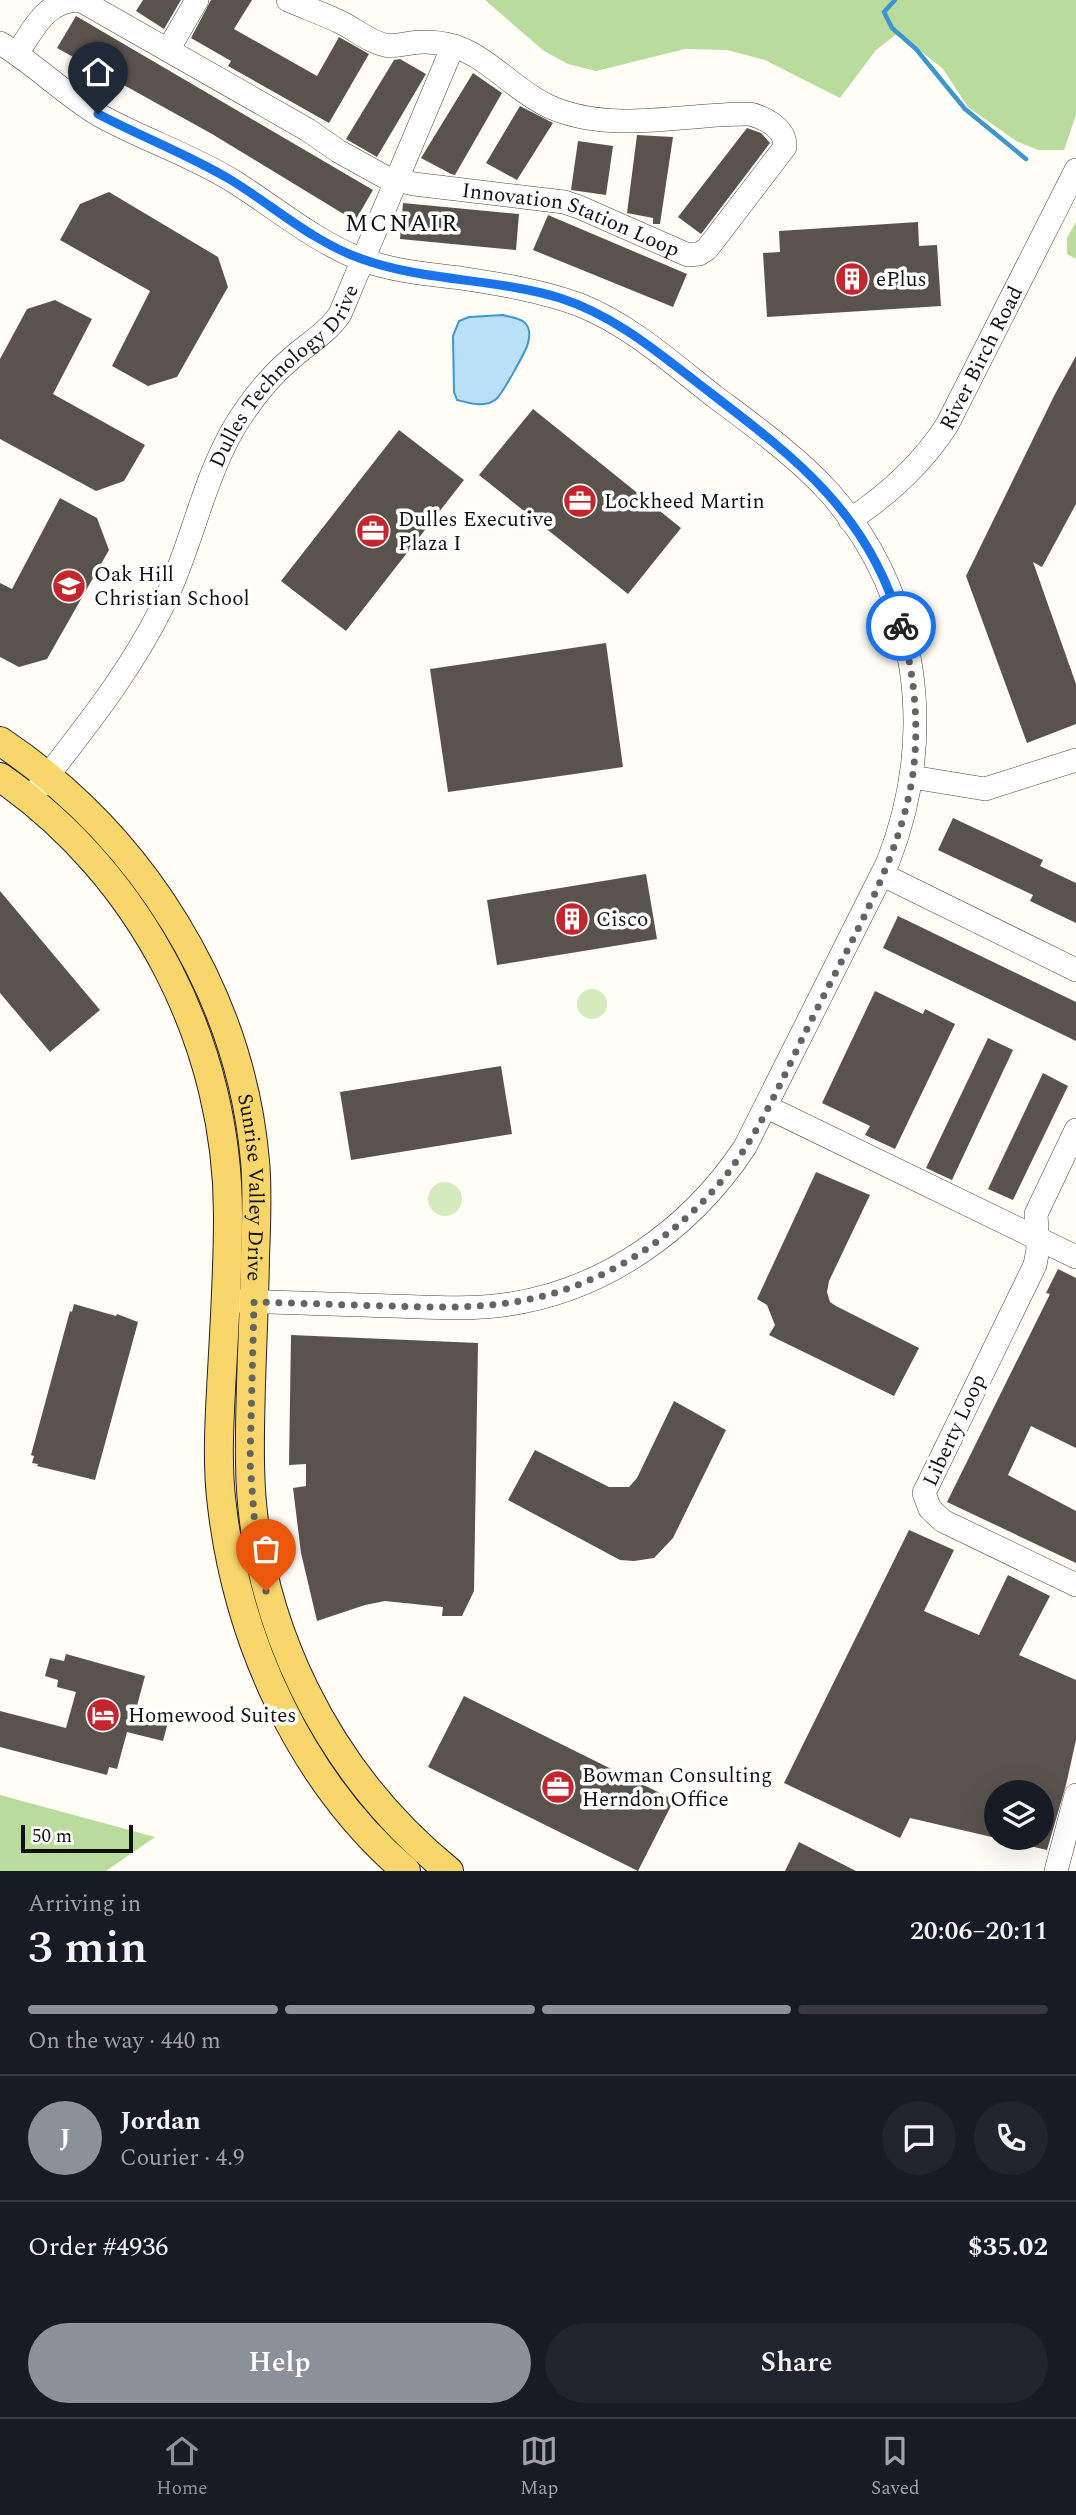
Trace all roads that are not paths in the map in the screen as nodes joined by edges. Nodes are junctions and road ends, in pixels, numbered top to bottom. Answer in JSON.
{"nodes":[{"id":1,"x":197,"y":0,"type":"edge"},
{"id":2,"x":288,"y":0,"type":"edge"},
{"id":3,"x":453,"y":46,"type":"junction"},
{"id":4,"x":8,"y":48,"type":"edge"},
{"id":5,"x":168,"y":50,"type":"junction"},
{"id":6,"x":1076,"y":170,"type":"edge"},
{"id":7,"x":396,"y":180,"type":"junction"},
{"id":8,"x":363,"y":260,"type":"junction"},
{"id":9,"x":850,"y":520,"type":"junction"},
{"id":10,"x":0,"y":741,"type":"edge"},
{"id":11,"x":1076,"y":760,"type":"edge"},
{"id":12,"x":47,"y":776,"type":"junction"},
{"id":13,"x":0,"y":777,"type":"edge"},
{"id":14,"x":912,"y":778,"type":"junction"},
{"id":15,"x":30,"y":799,"type":"junction"},
{"id":16,"x":885,"y":869,"type":"junction"},
{"id":17,"x":1076,"y":954,"type":"edge"},
{"id":18,"x":1076,"y":970,"type":"edge"},
{"id":19,"x":767,"y":1107,"type":"junction"},
{"id":20,"x":1076,"y":1130,"type":"edge"},
{"id":21,"x":1042,"y":1240,"type":"junction"},
{"id":22,"x":1076,"y":1257,"type":"edge"},
{"id":23,"x":225,"y":1301,"type":"junction"},
{"id":24,"x":254,"y":1302,"type":"junction"},
{"id":25,"x":1076,"y":1585,"type":"edge"},
{"id":26,"x":1076,"y":1795,"type":"edge"},
{"id":27,"x":406,"y":1871,"type":"edge"},
{"id":28,"x":449,"y":1871,"type":"edge"},
{"id":29,"x":1056,"y":1871,"type":"edge"}],
"edges":[{"from":1,"to":5,"type":"street"},
{"from":2,"to":3,"type":"street","name":"Innovation Station Loop"},
{"from":3,"to":7,"type":"street"},
{"from":3,"to":7,"type":"street","name":"Innovation Station Loop"},
{"from":4,"to":5,"type":"street","name":"Innovation Station Loop"},
{"from":4,"to":8,"type":"street"},
{"from":5,"to":7,"type":"street","name":"Innovation Station Loop"},
{"from":6,"to":9,"type":"street","name":"River Birch Road"},
{"from":7,"to":8,"type":"street"},
{"from":8,"to":9,"type":"street","name":"Dulles Technology Drive"},
{"from":8,"to":12,"type":"street","name":"Dulles Technology Drive"},
{"from":9,"to":14,"type":"street","name":"Dulles Technology Drive"},
{"from":10,"to":12,"type":"main road","name":"Sunrise Valley Drive"},
{"from":11,"to":14,"type":"street"},
{"from":12,"to":15,"type":"street","name":"Dulles Technology Drive"},
{"from":12,"to":24,"type":"main road","name":"Sunrise Valley Drive"},
{"from":13,"to":15,"type":"main road","name":"Sunrise Valley Drive"},
{"from":14,"to":16,"type":"street","name":"Dulles Technology Drive"},
{"from":15,"to":23,"type":"main road","name":"Sunrise Valley Drive"},
{"from":16,"to":17,"type":"street"},
{"from":16,"to":18,"type":"street"},
{"from":16,"to":19,"type":"street","name":"Dulles Technology Drive"},
{"from":19,"to":21,"type":"street"},
{"from":19,"to":24,"type":"street","name":"Dulles Technology Drive"},
{"from":20,"to":21,"type":"street","name":"Liberty Loop"},
{"from":21,"to":22,"type":"street"},
{"from":21,"to":25,"type":"street","name":"Liberty Loop"},
{"from":23,"to":24,"type":"street","name":"Dulles Technology Drive"},
{"from":23,"to":27,"type":"main road","name":"Sunrise Valley Drive"},
{"from":24,"to":28,"type":"main road","name":"Sunrise Valley Drive"},
{"from":26,"to":29,"type":"street"}]}
